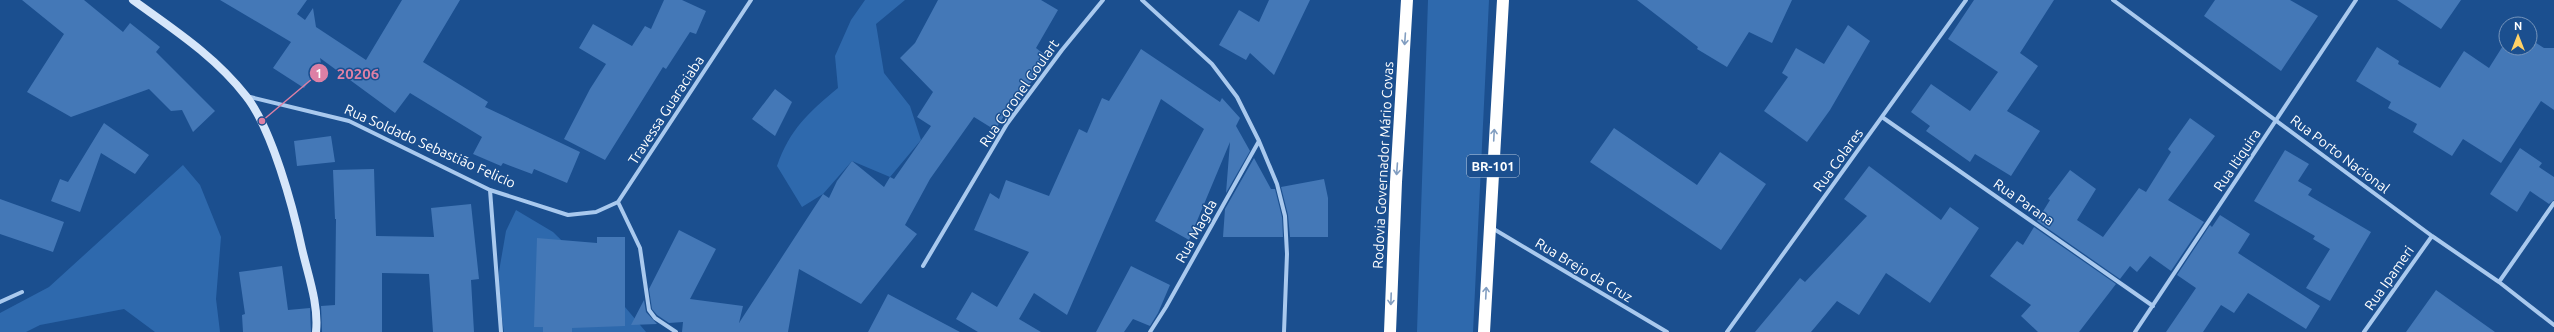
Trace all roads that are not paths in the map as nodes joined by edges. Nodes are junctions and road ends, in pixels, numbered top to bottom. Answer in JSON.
{"nodes":[{"id":1,"x":133,"y":0,"type":"edge"},
{"id":2,"x":751,"y":0,"type":"edge"},
{"id":3,"x":1103,"y":0,"type":"edge"},
{"id":4,"x":1142,"y":0,"type":"edge"},
{"id":5,"x":1407,"y":0,"type":"edge"},
{"id":6,"x":1503,"y":0,"type":"edge"},
{"id":7,"x":1966,"y":0,"type":"edge"},
{"id":8,"x":2113,"y":0,"type":"edge"},
{"id":9,"x":2356,"y":0,"type":"edge"},
{"id":10,"x":246,"y":96,"type":"junction"},
{"id":11,"x":1882,"y":117,"type":"junction"},
{"id":12,"x":2276,"y":120,"type":"junction"},
{"id":13,"x":1259,"y":141,"type":"junction"},
{"id":14,"x":490,"y":190,"type":"junction"},
{"id":15,"x":618,"y":202,"type":"junction"},
{"id":16,"x":2554,"y":203,"type":"edge"},
{"id":17,"x":1490,"y":227,"type":"junction"},
{"id":18,"x":2432,"y":236,"type":"junction"},
{"id":19,"x":923,"y":266,"type":"dead end"},
{"id":20,"x":2499,"y":282,"type":"junction"},
{"id":21,"x":22,"y":292,"type":"dead end"},
{"id":22,"x":0,"y":302,"type":"edge"},
{"id":23,"x":2153,"y":306,"type":"junction"},
{"id":24,"x":2554,"y":324,"type":"edge"},
{"id":25,"x":316,"y":332,"type":"edge"},
{"id":26,"x":501,"y":332,"type":"edge"},
{"id":27,"x":676,"y":332,"type":"edge"},
{"id":28,"x":1150,"y":332,"type":"edge"},
{"id":29,"x":1284,"y":332,"type":"edge"},
{"id":30,"x":1390,"y":332,"type":"edge"},
{"id":31,"x":1484,"y":332,"type":"edge"},
{"id":32,"x":1667,"y":332,"type":"edge"},
{"id":33,"x":1728,"y":332,"type":"edge"},
{"id":34,"x":2135,"y":332,"type":"edge"},
{"id":35,"x":2364,"y":332,"type":"edge"}],
"edges":[{"from":1,"to":10,"type":"main road"},
{"from":2,"to":15,"type":"street","name":"Travessa Guaraciaba"},
{"from":3,"to":19,"type":"street","name":"Rua Coronel Goulart"},
{"from":4,"to":13,"type":"street"},
{"from":5,"to":30,"type":"highway","name":"Rodovia Governador Mário Covas","one_way":true},
{"from":17,"to":6,"type":"highway","number":"BR-101","one_way":true},
{"from":7,"to":11,"type":"street","name":"Rua Colares"},
{"from":8,"to":12,"type":"street","name":"Rua Porto Nacional"},
{"from":9,"to":12,"type":"street","name":"Rua Itiquira"},
{"from":10,"to":14,"type":"street","name":"Rua Soldado Sebastião Felicio"},
{"from":10,"to":25,"type":"main road"},
{"from":11,"to":23,"type":"street","name":"Rua Parana"},
{"from":11,"to":33,"type":"street","name":"Rua Colares"},
{"from":12,"to":18,"type":"street","name":"Rua Porto Nacional"},
{"from":12,"to":23,"type":"street","name":"Rua Itiquira"},
{"from":13,"to":28,"type":"street","name":"Rua Magda"},
{"from":13,"to":29,"type":"street"},
{"from":14,"to":15,"type":"street","name":"Rua Soldado Sebastião Felicio"},
{"from":14,"to":26,"type":"street"},
{"from":15,"to":27,"type":"street"},
{"from":16,"to":20,"type":"street"},
{"from":31,"to":17,"type":"highway","number":"BR-101","one_way":true},
{"from":17,"to":32,"type":"street","name":"Rua Brejo da Cruz"},
{"from":18,"to":20,"type":"street","name":"Rua Porto Nacional"},
{"from":18,"to":35,"type":"street","name":"Rua Ipameri"},
{"from":20,"to":24,"type":"street","name":"Rua Porto Nacional"},
{"from":21,"to":22,"type":"street"},
{"from":23,"to":34,"type":"street","name":"Rua Itiquira"}]}
